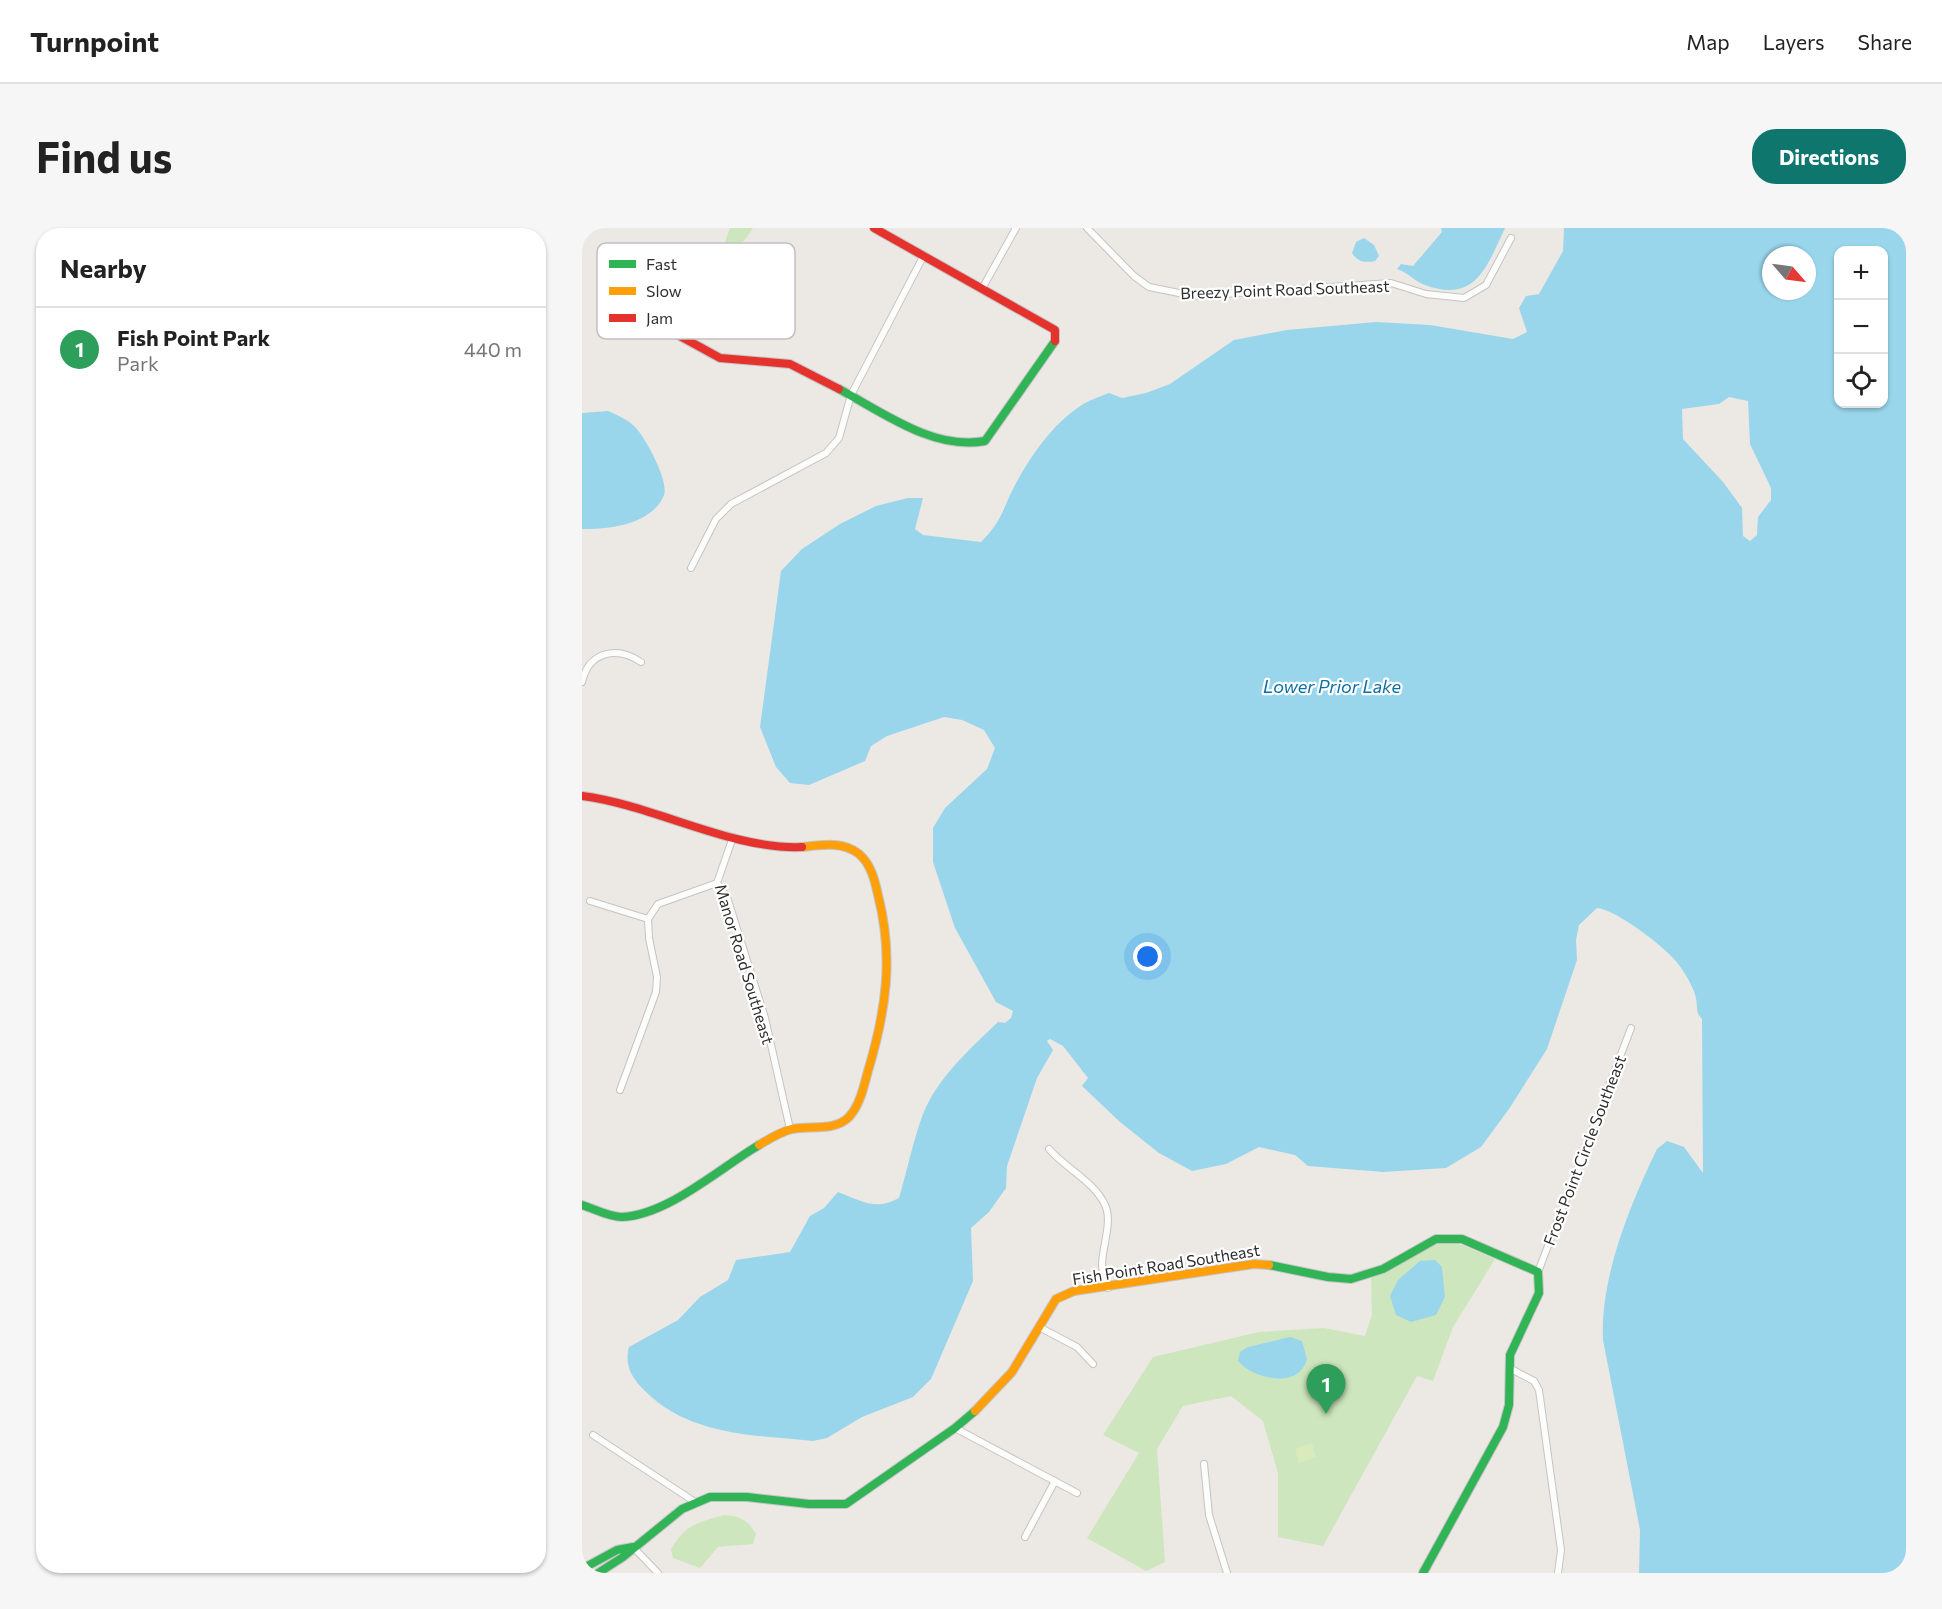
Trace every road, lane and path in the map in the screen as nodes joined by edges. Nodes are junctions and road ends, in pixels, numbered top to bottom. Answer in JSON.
{"nodes":[{"id":1,"x":874,"y":228,"type":"edge"},
{"id":2,"x":1016,"y":228,"type":"edge"},
{"id":3,"x":1087,"y":228,"type":"edge"},
{"id":4,"x":1511,"y":238,"type":"dead end"},
{"id":5,"x":924,"y":255,"type":"junction"},
{"id":6,"x":983,"y":287,"type":"junction"},
{"id":7,"x":686,"y":339,"type":"edge"},
{"id":8,"x":851,"y":395,"type":"junction"},
{"id":9,"x":691,"y":568,"type":"dead end"},
{"id":10,"x":641,"y":662,"type":"dead end"},
{"id":11,"x":582,"y":682,"type":"edge"},
{"id":12,"x":582,"y":796,"type":"edge"},
{"id":13,"x":733,"y":837,"type":"junction"},
{"id":14,"x":717,"y":883,"type":"junction"},
{"id":15,"x":590,"y":901,"type":"dead end"},
{"id":16,"x":648,"y":919,"type":"junction"},
{"id":17,"x":1630,"y":1028,"type":"dead end"},
{"id":18,"x":620,"y":1090,"type":"dead end"},
{"id":19,"x":790,"y":1129,"type":"junction"},
{"id":20,"x":1049,"y":1149,"type":"dead end"},
{"id":21,"x":582,"y":1205,"type":"edge"},
{"id":22,"x":1538,"y":1272,"type":"junction"},
{"id":23,"x":1108,"y":1288,"type":"junction"},
{"id":24,"x":1039,"y":1327,"type":"junction"},
{"id":25,"x":1093,"y":1364,"type":"dead end"},
{"id":26,"x":1511,"y":1369,"type":"junction"},
{"id":27,"x":955,"y":1428,"type":"junction"},
{"id":28,"x":593,"y":1435,"type":"dead end"},
{"id":29,"x":1204,"y":1464,"type":"dead end"},
{"id":30,"x":1056,"y":1481,"type":"junction"},
{"id":31,"x":1077,"y":1493,"type":"dead end"},
{"id":32,"x":695,"y":1502,"type":"junction"},
{"id":33,"x":1025,"y":1537,"type":"dead end"},
{"id":34,"x":633,"y":1547,"type":"junction"},
{"id":35,"x":582,"y":1569,"type":"edge"},
{"id":36,"x":598,"y":1573,"type":"edge"},
{"id":37,"x":658,"y":1573,"type":"edge"},
{"id":38,"x":1227,"y":1573,"type":"edge"},
{"id":39,"x":1423,"y":1573,"type":"edge"},
{"id":40,"x":1558,"y":1573,"type":"edge"}],
"edges":[{"from":1,"to":5,"type":"street"},
{"from":2,"to":6,"type":"street"},
{"from":3,"to":4,"type":"street","name":"Breezy Point Road Southeast"},
{"from":5,"to":6,"type":"street"},
{"from":5,"to":8,"type":"street"},
{"from":6,"to":8,"type":"street"},
{"from":7,"to":8,"type":"street"},
{"from":8,"to":9,"type":"street"},
{"from":10,"to":11,"type":"street"},
{"from":12,"to":13,"type":"street"},
{"from":13,"to":14,"type":"street","name":"Manor Road Southeast"},
{"from":13,"to":19,"type":"street"},
{"from":14,"to":16,"type":"street"},
{"from":14,"to":19,"type":"street","name":"Manor Road Southeast"},
{"from":15,"to":16,"type":"street"},
{"from":16,"to":18,"type":"street"},
{"from":17,"to":22,"type":"street","name":"Frost Point Circle Southeast"},
{"from":19,"to":21,"type":"street"},
{"from":20,"to":23,"type":"street"},
{"from":22,"to":23,"type":"street","name":"Fish Point Road Southeast"},
{"from":22,"to":26,"type":"street"},
{"from":23,"to":24,"type":"street","name":"Fish Point Road Southeast"},
{"from":24,"to":25,"type":"street"},
{"from":24,"to":27,"type":"street","name":"Fish Point Road Southeast"},
{"from":26,"to":39,"type":"street"},
{"from":26,"to":40,"type":"street"},
{"from":27,"to":30,"type":"street"},
{"from":27,"to":32,"type":"street","name":"Fish Point Road Southeast"},
{"from":28,"to":32,"type":"street"},
{"from":29,"to":38,"type":"street"},
{"from":30,"to":31,"type":"street"},
{"from":30,"to":33,"type":"street"},
{"from":32,"to":34,"type":"street","name":"Fish Point Road Southeast"},
{"from":34,"to":35,"type":"street","name":"Fish Point Road Southeast"},
{"from":34,"to":36,"type":"street","name":"Fish Point Road Southeast"},
{"from":34,"to":37,"type":"street"}]}
